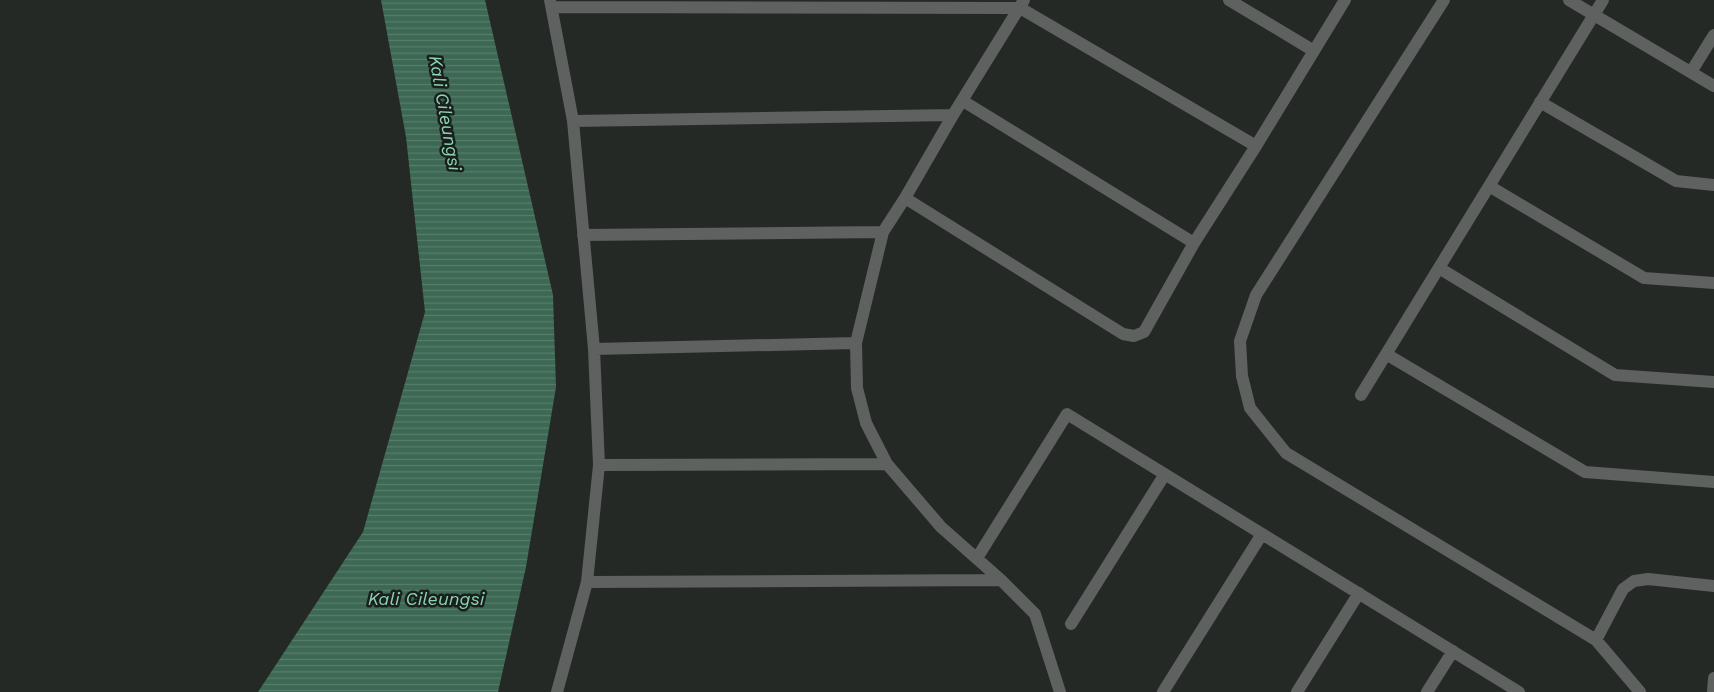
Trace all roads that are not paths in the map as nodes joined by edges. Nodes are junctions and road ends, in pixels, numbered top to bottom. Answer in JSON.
{"nodes":[{"id":1,"x":1229,"y":0,"type":"edge"},
{"id":2,"x":1345,"y":0,"type":"edge"},
{"id":3,"x":1444,"y":0,"type":"edge"},
{"id":4,"x":1569,"y":0,"type":"edge"},
{"id":5,"x":1603,"y":0,"type":"edge"},
{"id":6,"x":551,"y":4,"type":"edge"},
{"id":7,"x":1022,"y":4,"type":"edge"},
{"id":8,"x":1594,"y":15,"type":"junction"},
{"id":9,"x":1714,"y":34,"type":"edge"},
{"id":10,"x":1314,"y":51,"type":"junction"},
{"id":11,"x":1691,"y":72,"type":"junction"},
{"id":12,"x":1714,"y":86,"type":"edge"},
{"id":13,"x":963,"y":101,"type":"junction"},
{"id":14,"x":1540,"y":102,"type":"junction"},
{"id":15,"x":953,"y":116,"type":"junction"},
{"id":16,"x":573,"y":121,"type":"junction"},
{"id":17,"x":1256,"y":146,"type":"junction"},
{"id":18,"x":1714,"y":185,"type":"edge"},
{"id":19,"x":1489,"y":186,"type":"junction"},
{"id":20,"x":905,"y":198,"type":"junction"},
{"id":21,"x":883,"y":232,"type":"junction"},
{"id":22,"x":584,"y":235,"type":"junction"},
{"id":23,"x":1194,"y":243,"type":"junction"},
{"id":24,"x":1439,"y":268,"type":"junction"},
{"id":25,"x":1714,"y":282,"type":"edge"},
{"id":26,"x":856,"y":343,"type":"junction"},
{"id":27,"x":594,"y":349,"type":"junction"},
{"id":28,"x":1386,"y":354,"type":"junction"},
{"id":29,"x":1714,"y":382,"type":"edge"},
{"id":30,"x":1361,"y":395,"type":"dead end"},
{"id":31,"x":887,"y":464,"type":"junction"},
{"id":32,"x":599,"y":465,"type":"junction"},
{"id":33,"x":1165,"y":474,"type":"junction"},
{"id":34,"x":1714,"y":482,"type":"edge"},
{"id":35,"x":1262,"y":534,"type":"junction"},
{"id":36,"x":977,"y":558,"type":"junction"},
{"id":37,"x":1002,"y":580,"type":"junction"},
{"id":38,"x":587,"y":582,"type":"junction"},
{"id":39,"x":1714,"y":586,"type":"edge"},
{"id":40,"x":1359,"y":593,"type":"junction"},
{"id":41,"x":1071,"y":624,"type":"dead end"},
{"id":42,"x":1596,"y":640,"type":"junction"},
{"id":43,"x":1453,"y":651,"type":"junction"},
{"id":44,"x":1714,"y":678,"type":"edge"},
{"id":45,"x":557,"y":692,"type":"edge"},
{"id":46,"x":1060,"y":692,"type":"edge"},
{"id":47,"x":1163,"y":692,"type":"edge"},
{"id":48,"x":1297,"y":692,"type":"edge"},
{"id":49,"x":1427,"y":692,"type":"edge"},
{"id":50,"x":1519,"y":692,"type":"edge"},
{"id":51,"x":1640,"y":692,"type":"edge"},
{"id":52,"x":1713,"y":692,"type":"edge"}],
"edges":[{"from":1,"to":10,"type":"street"},
{"from":2,"to":10,"type":"street"},
{"from":3,"to":42,"type":"street"},
{"from":4,"to":8,"type":"street"},
{"from":5,"to":8,"type":"street"},
{"from":6,"to":7,"type":"street"},
{"from":6,"to":16,"type":"street"},
{"from":7,"to":13,"type":"street"},
{"from":7,"to":17,"type":"street"},
{"from":8,"to":11,"type":"street"},
{"from":8,"to":14,"type":"street"},
{"from":9,"to":11,"type":"street"},
{"from":10,"to":17,"type":"street"},
{"from":11,"to":12,"type":"street"},
{"from":13,"to":15,"type":"street"},
{"from":13,"to":23,"type":"street"},
{"from":14,"to":18,"type":"street"},
{"from":14,"to":19,"type":"street"},
{"from":15,"to":16,"type":"street"},
{"from":15,"to":20,"type":"street"},
{"from":16,"to":22,"type":"street"},
{"from":17,"to":23,"type":"street"},
{"from":19,"to":24,"type":"street"},
{"from":19,"to":25,"type":"street"},
{"from":20,"to":21,"type":"street"},
{"from":20,"to":23,"type":"street"},
{"from":21,"to":22,"type":"street"},
{"from":21,"to":26,"type":"street"},
{"from":22,"to":27,"type":"street"},
{"from":24,"to":28,"type":"street"},
{"from":24,"to":29,"type":"street"},
{"from":26,"to":27,"type":"street"},
{"from":26,"to":31,"type":"street"},
{"from":27,"to":32,"type":"street"},
{"from":28,"to":30,"type":"street"},
{"from":28,"to":34,"type":"street"},
{"from":31,"to":32,"type":"street"},
{"from":31,"to":36,"type":"street"},
{"from":32,"to":38,"type":"street"},
{"from":33,"to":35,"type":"street"},
{"from":33,"to":36,"type":"street"},
{"from":33,"to":41,"type":"street"},
{"from":35,"to":40,"type":"street"},
{"from":35,"to":47,"type":"street"},
{"from":36,"to":37,"type":"street"},
{"from":37,"to":38,"type":"street"},
{"from":37,"to":46,"type":"street"},
{"from":38,"to":45,"type":"street"},
{"from":39,"to":42,"type":"street"},
{"from":40,"to":43,"type":"street"},
{"from":40,"to":48,"type":"street"},
{"from":42,"to":51,"type":"street"},
{"from":43,"to":49,"type":"street"},
{"from":43,"to":50,"type":"street"},
{"from":44,"to":52,"type":"street"}]}
